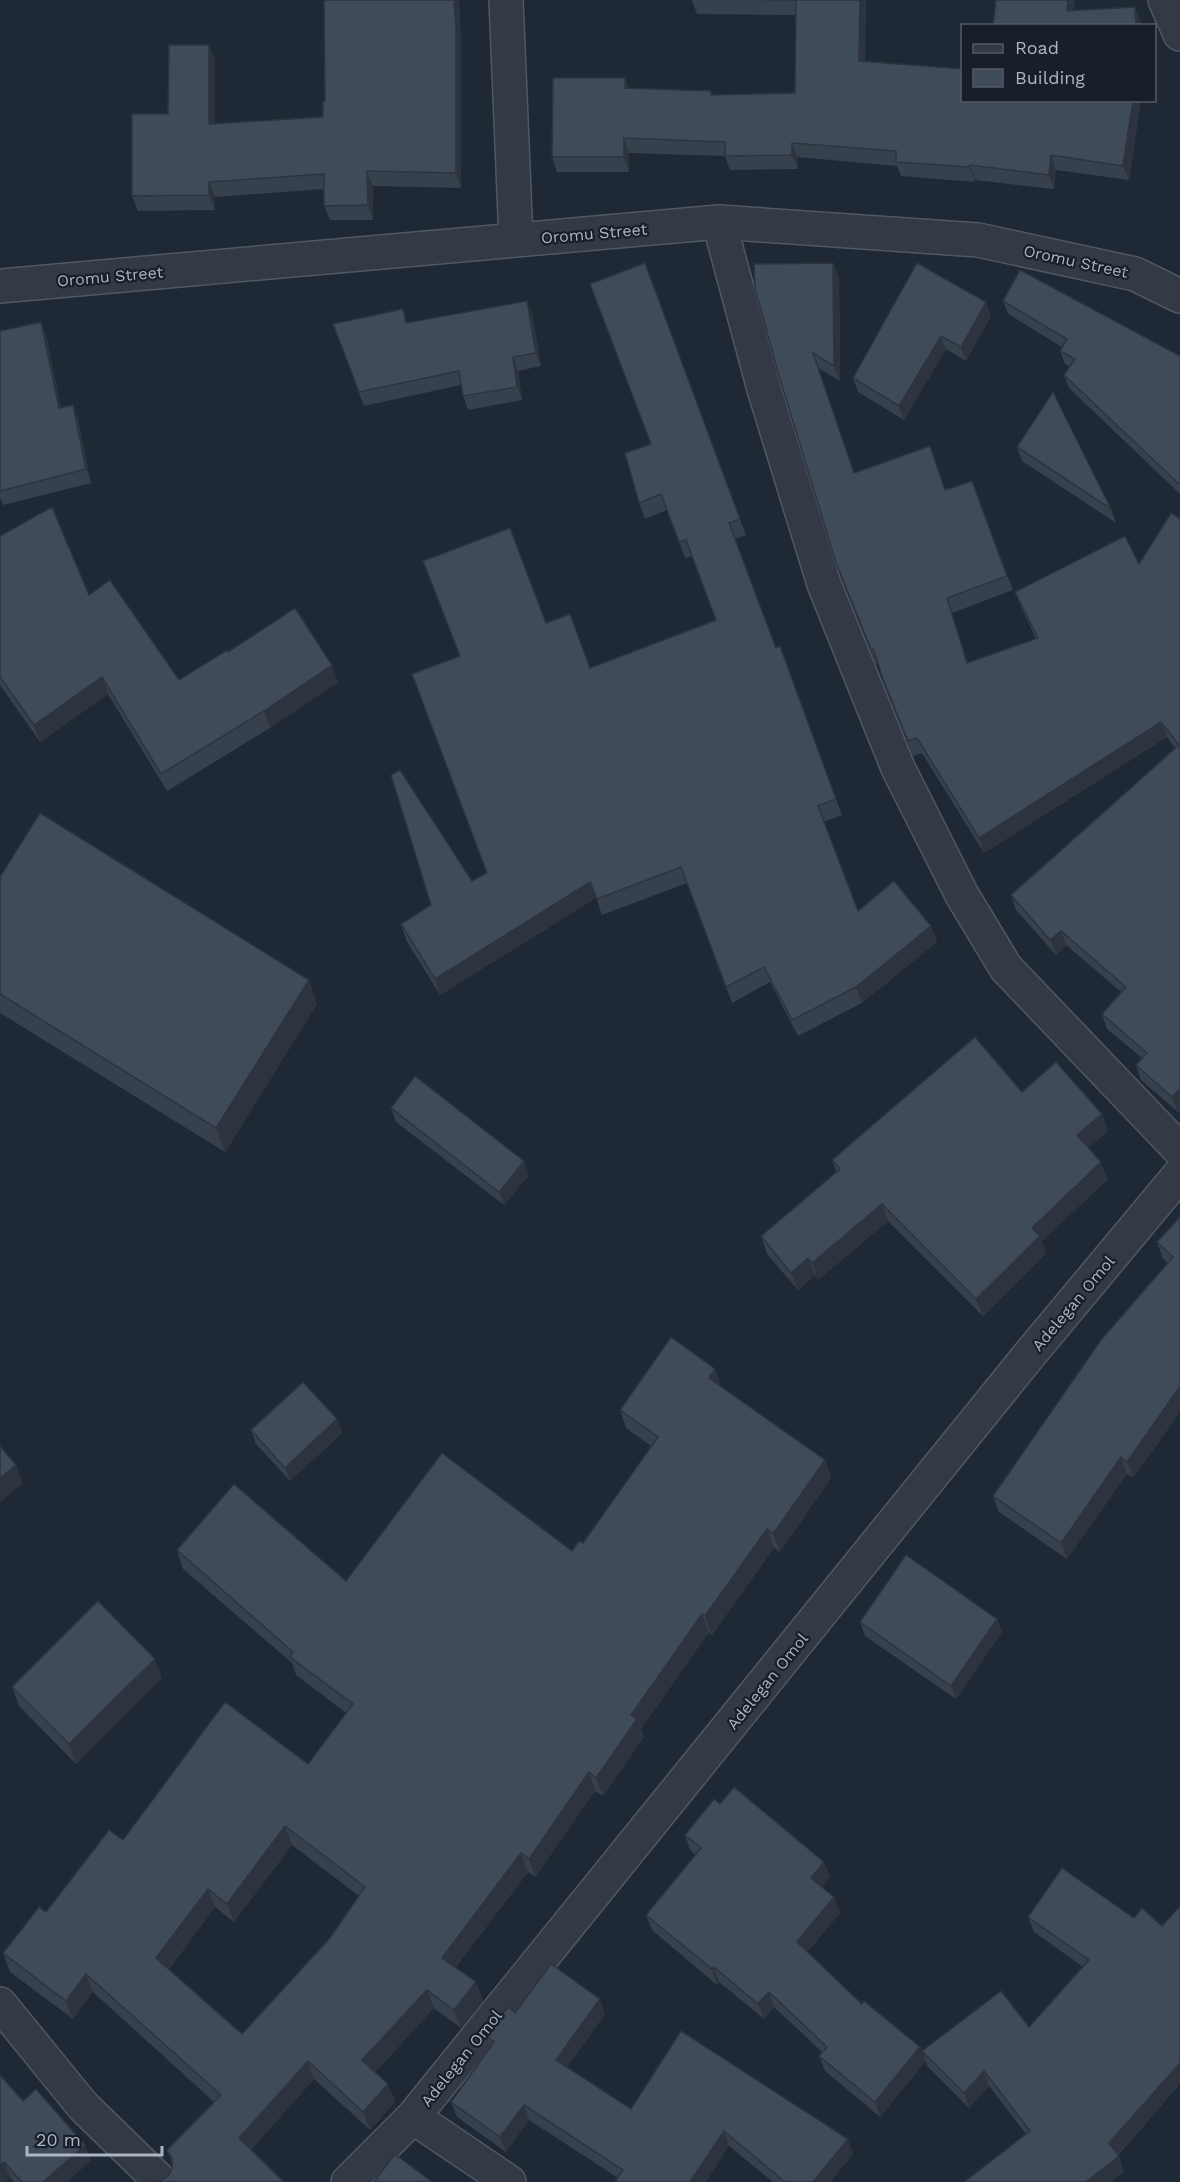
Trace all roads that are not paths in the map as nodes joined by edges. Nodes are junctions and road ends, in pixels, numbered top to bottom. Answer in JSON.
{"nodes":[{"id":1,"x":506,"y":0,"type":"edge"},
{"id":2,"x":1165,"y":0,"type":"edge"},
{"id":3,"x":1180,"y":34,"type":"edge"},
{"id":4,"x":719,"y":222,"type":"junction"},
{"id":5,"x":516,"y":240,"type":"junction"},
{"id":6,"x":0,"y":286,"type":"edge"},
{"id":7,"x":1180,"y":296,"type":"edge"},
{"id":8,"x":1180,"y":1150,"type":"edge"},
{"id":9,"x":1180,"y":1174,"type":"edge"},
{"id":10,"x":0,"y":2004,"type":"edge"},
{"id":11,"x":413,"y":2117,"type":"junction"},
{"id":12,"x":161,"y":2182,"type":"edge"},
{"id":13,"x":348,"y":2182,"type":"edge"},
{"id":14,"x":509,"y":2182,"type":"edge"}],
"edges":[{"from":1,"to":5,"type":"street"},
{"from":2,"to":3,"type":"street"},
{"from":4,"to":5,"type":"street","name":"Oromu Street"},
{"from":4,"to":7,"type":"street","name":"Oromu Street"},
{"from":4,"to":8,"type":"street"},
{"from":5,"to":6,"type":"street","name":"Oromu Street"},
{"from":9,"to":11,"type":"street","name":"Adelegan Omol"},
{"from":10,"to":12,"type":"street"},
{"from":11,"to":13,"type":"street","name":"Adelegan Omol"},
{"from":11,"to":14,"type":"street"}]}
